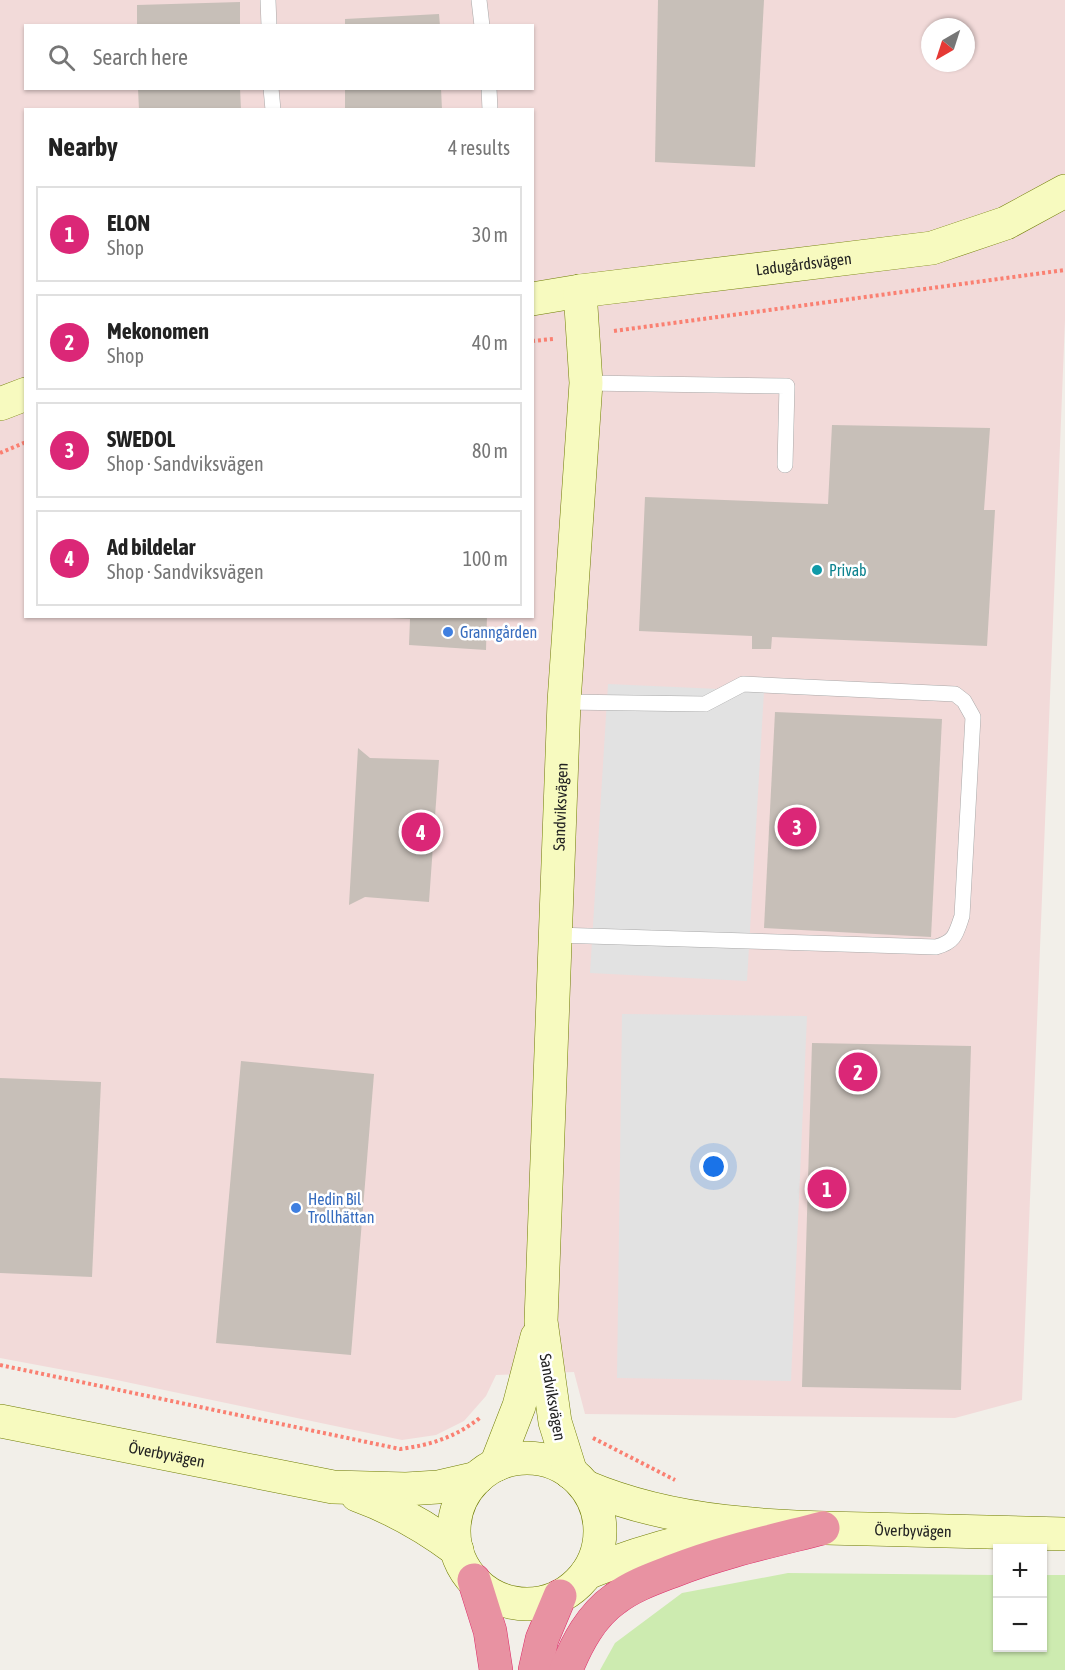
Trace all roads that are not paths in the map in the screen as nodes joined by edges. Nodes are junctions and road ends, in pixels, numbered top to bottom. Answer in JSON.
{"nodes":[{"id":1,"x":268,"y":0,"type":"edge"},
{"id":2,"x":479,"y":0,"type":"edge"},
{"id":3,"x":269,"y":24,"type":"edge"},
{"id":4,"x":482,"y":24,"type":"edge"},
{"id":5,"x":271,"y":90,"type":"edge"},
{"id":6,"x":489,"y":90,"type":"edge"},
{"id":7,"x":273,"y":108,"type":"edge"},
{"id":8,"x":490,"y":108,"type":"edge"},
{"id":9,"x":1065,"y":190,"type":"edge"},
{"id":10,"x":580,"y":291,"type":"junction"},
{"id":11,"x":534,"y":299,"type":"edge"},
{"id":12,"x":586,"y":383,"type":"junction"},
{"id":13,"x":24,"y":395,"type":"edge"},
{"id":14,"x":0,"y":404,"type":"edge"},
{"id":15,"x":785,"y":465,"type":"dead end"},
{"id":16,"x":564,"y":702,"type":"junction"},
{"id":17,"x":556,"y":935,"type":"junction"},
{"id":18,"x":541,"y":1321,"type":"junction"},
{"id":19,"x":0,"y":1421,"type":"edge"},
{"id":20,"x":486,"y":1471,"type":"junction"},
{"id":21,"x":578,"y":1480,"type":"junction"},
{"id":22,"x":333,"y":1487,"type":"junction"},
{"id":23,"x":760,"y":1526,"type":"junction"},
{"id":24,"x":823,"y":1528,"type":"junction"},
{"id":25,"x":1065,"y":1534,"type":"edge"},
{"id":26,"x":457,"y":1550,"type":"junction"},
{"id":27,"x":587,"y":1573,"type":"junction"},
{"id":28,"x":474,"y":1580,"type":"junction"},
{"id":29,"x":560,"y":1596,"type":"junction"},
{"id":30,"x":496,"y":1670,"type":"edge"},
{"id":31,"x":535,"y":1670,"type":"edge"},
{"id":32,"x":566,"y":1670,"type":"edge"}],
"edges":[{"from":1,"to":3,"type":"lane"},
{"from":2,"to":4,"type":"lane"},
{"from":5,"to":7,"type":"lane"},
{"from":6,"to":8,"type":"lane"},
{"from":9,"to":10,"type":"street","name":"Ladugårdsvägen"},
{"from":10,"to":11,"type":"street","name":"Ladugårdsvägen"},
{"from":10,"to":12,"type":"street","name":"Sandviksvägen"},
{"from":12,"to":15,"type":"lane"},
{"from":12,"to":16,"type":"street","name":"Sandviksvägen"},
{"from":13,"to":14,"type":"street"},
{"from":16,"to":17,"type":"street","name":"Sandviksvägen"},
{"from":16,"to":17,"type":"lane"},
{"from":17,"to":18,"type":"street","name":"Sandviksvägen"},
{"from":18,"to":20,"type":"street","name":"Sandviksvägen"},
{"from":18,"to":21,"type":"street","name":"Sandviksvägen"},
{"from":19,"to":22,"type":"street","name":"Överbyvägen"},
{"from":20,"to":21,"type":"street"},
{"from":20,"to":22,"type":"street","name":"Överbyvägen"},
{"from":20,"to":26,"type":"street"},
{"from":21,"to":23,"type":"street","name":"Överbyvägen"},
{"from":21,"to":27,"type":"street"},
{"from":22,"to":26,"type":"street","name":"Överbyvägen"},
{"from":23,"to":24,"type":"street","name":"Överbyvägen"},
{"from":23,"to":27,"type":"street","name":"Överbyvägen"},
{"from":24,"to":25,"type":"street","name":"Överbyvägen"},
{"from":24,"to":32,"type":"highway"},
{"from":26,"to":28,"type":"street"},
{"from":27,"to":29,"type":"street"},
{"from":28,"to":29,"type":"street"},
{"from":28,"to":30,"type":"highway"},
{"from":29,"to":31,"type":"highway"}]}
